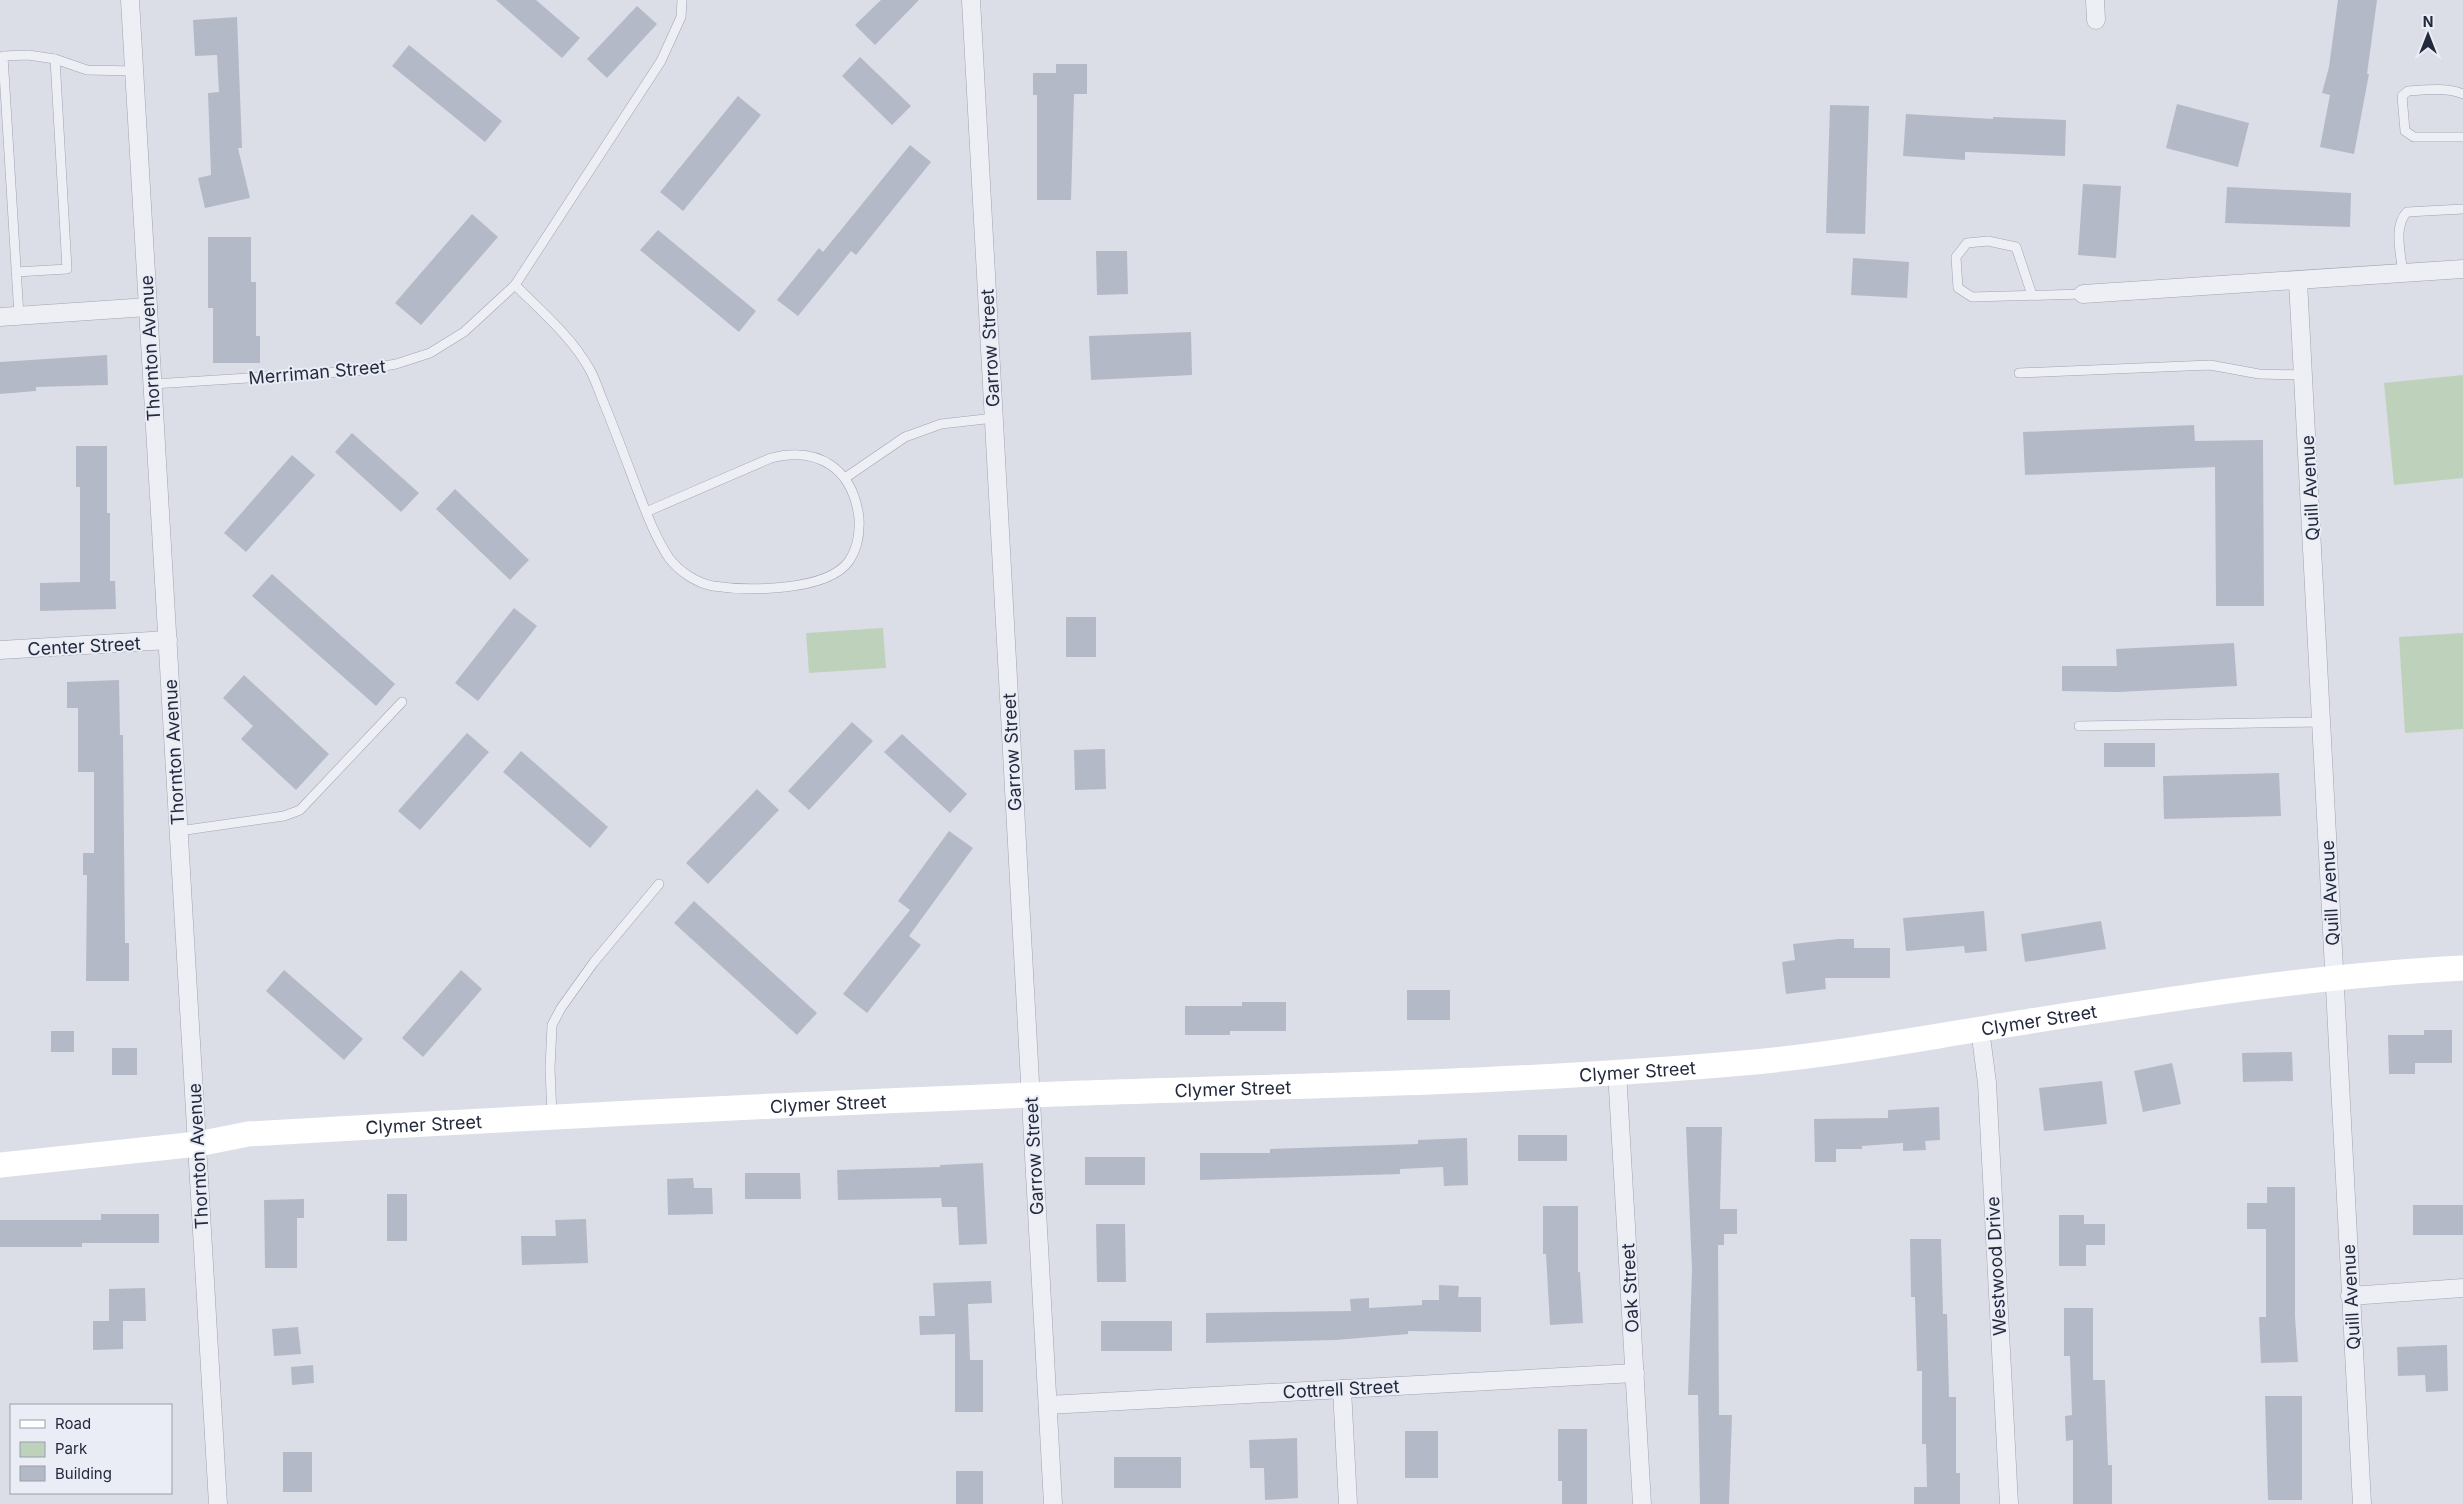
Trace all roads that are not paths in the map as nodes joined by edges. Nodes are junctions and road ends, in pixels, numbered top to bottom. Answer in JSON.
{"nodes":[{"id":1,"x":130,"y":0,"type":"edge"},
{"id":2,"x":682,"y":0,"type":"edge"},
{"id":3,"x":971,"y":0,"type":"edge"},
{"id":4,"x":2095,"y":0,"type":"edge"},
{"id":5,"x":2096,"y":20,"type":"dead end"},
{"id":6,"x":55,"y":59,"type":"junction"},
{"id":7,"x":134,"y":71,"type":"junction"},
{"id":8,"x":2463,"y":94,"type":"edge"},
{"id":9,"x":2463,"y":137,"type":"edge"},
{"id":10,"x":5,"y":156,"type":"edge"},
{"id":11,"x":2463,"y":209,"type":"edge"},
{"id":12,"x":2463,"y":269,"type":"edge"},
{"id":13,"x":16,"y":272,"type":"junction"},
{"id":14,"x":2403,"y":274,"type":"junction"},
{"id":15,"x":2298,"y":281,"type":"junction"},
{"id":16,"x":515,"y":285,"type":"junction"},
{"id":17,"x":2083,"y":294,"type":"joint"},
{"id":18,"x":2032,"y":295,"type":"junction"},
{"id":19,"x":148,"y":307,"type":"junction"},
{"id":20,"x":19,"y":316,"type":"junction"},
{"id":21,"x":0,"y":317,"type":"edge"},
{"id":22,"x":2019,"y":373,"type":"dead end"},
{"id":23,"x":2304,"y":375,"type":"junction"},
{"id":24,"x":153,"y":384,"type":"junction"},
{"id":25,"x":994,"y":418,"type":"junction"},
{"id":26,"x":846,"y":478,"type":"junction"},
{"id":27,"x":646,"y":512,"type":"junction"},
{"id":28,"x":168,"y":640,"type":"junction"},
{"id":29,"x":0,"y":650,"type":"edge"},
{"id":30,"x":402,"y":702,"type":"dead end"},
{"id":31,"x":2322,"y":722,"type":"junction"},
{"id":32,"x":2079,"y":726,"type":"dead end"},
{"id":33,"x":179,"y":831,"type":"junction"},
{"id":34,"x":659,"y":884,"type":"dead end"},
{"id":35,"x":2463,"y":968,"type":"edge"},
{"id":36,"x":2333,"y":978,"type":"junction"},
{"id":37,"x":1980,"y":1029,"type":"junction"},
{"id":38,"x":1617,"y":1072,"type":"junction"},
{"id":39,"x":1031,"y":1095,"type":"junction"},
{"id":40,"x":552,"y":1116,"type":"junction"},
{"id":41,"x":198,"y":1144,"type":"junction"},
{"id":42,"x":0,"y":1165,"type":"edge"},
{"id":43,"x":2463,"y":1288,"type":"edge"},
{"id":44,"x":2350,"y":1296,"type":"junction"},
{"id":45,"x":1635,"y":1373,"type":"junction"},
{"id":46,"x":1342,"y":1388,"type":"junction"},
{"id":47,"x":1048,"y":1405,"type":"junction"},
{"id":48,"x":218,"y":1504,"type":"edge"},
{"id":49,"x":1053,"y":1504,"type":"edge"},
{"id":50,"x":1348,"y":1504,"type":"edge"},
{"id":51,"x":1642,"y":1504,"type":"edge"},
{"id":52,"x":2009,"y":1504,"type":"edge"},
{"id":53,"x":2362,"y":1504,"type":"edge"}],
"edges":[{"from":1,"to":7,"type":"street","name":"Thornton Avenue"},
{"from":2,"to":16,"type":"lane","name":"Merriman Street"},
{"from":3,"to":25,"type":"street","name":"Garrow Street"},
{"from":4,"to":5,"type":"street"},
{"from":6,"to":7,"type":"lane"},
{"from":6,"to":10,"type":"lane"},
{"from":6,"to":13,"type":"lane"},
{"from":7,"to":19,"type":"street","name":"Thornton Avenue"},
{"from":8,"to":9,"type":"lane"},
{"from":10,"to":13,"type":"lane"},
{"from":11,"to":14,"type":"lane"},
{"from":12,"to":14,"type":"street"},
{"from":13,"to":20,"type":"lane"},
{"from":14,"to":15,"type":"street"},
{"from":15,"to":17,"type":"street"},
{"from":15,"to":23,"type":"street","name":"Quill Avenue"},
{"from":16,"to":24,"type":"lane","name":"Merriman Street"},
{"from":16,"to":27,"type":"lane"},
{"from":17,"to":18,"type":"lane"},
{"from":18,"to":18,"type":"lane"},
{"from":19,"to":20,"type":"street"},
{"from":19,"to":24,"type":"street","name":"Thornton Avenue"},
{"from":20,"to":21,"type":"street"},
{"from":22,"to":23,"type":"lane"},
{"from":23,"to":31,"type":"street","name":"Quill Avenue"},
{"from":24,"to":28,"type":"street","name":"Thornton Avenue"},
{"from":25,"to":26,"type":"lane"},
{"from":25,"to":39,"type":"street","name":"Garrow Street"},
{"from":26,"to":27,"type":"lane"},
{"from":26,"to":27,"type":"lane"},
{"from":28,"to":29,"type":"street","name":"Center Street"},
{"from":28,"to":33,"type":"street","name":"Thornton Avenue"},
{"from":30,"to":33,"type":"lane"},
{"from":31,"to":32,"type":"lane"},
{"from":31,"to":36,"type":"street","name":"Quill Avenue"},
{"from":33,"to":41,"type":"street","name":"Thornton Avenue"},
{"from":34,"to":40,"type":"lane"},
{"from":35,"to":36,"type":"street","name":"Clymer Street"},
{"from":36,"to":37,"type":"street","name":"Clymer Street"},
{"from":36,"to":44,"type":"street","name":"Quill Avenue"},
{"from":37,"to":38,"type":"street","name":"Clymer Street"},
{"from":37,"to":52,"type":"street","name":"Westwood Drive"},
{"from":38,"to":39,"type":"street","name":"Clymer Street"},
{"from":38,"to":45,"type":"street","name":"Oak Street"},
{"from":39,"to":40,"type":"street","name":"Clymer Street"},
{"from":39,"to":47,"type":"street","name":"Garrow Street"},
{"from":40,"to":41,"type":"street","name":"Clymer Street"},
{"from":41,"to":42,"type":"street","name":"Clymer Street"},
{"from":41,"to":48,"type":"street","name":"Thornton Avenue"},
{"from":43,"to":44,"type":"street"},
{"from":44,"to":53,"type":"street","name":"Quill Avenue"},
{"from":45,"to":46,"type":"street","name":"Cottrell Street"},
{"from":45,"to":51,"type":"street","name":"Oak Street"},
{"from":46,"to":47,"type":"street","name":"Cottrell Street"},
{"from":46,"to":50,"type":"street"},
{"from":47,"to":49,"type":"street","name":"Garrow Street"}]}
